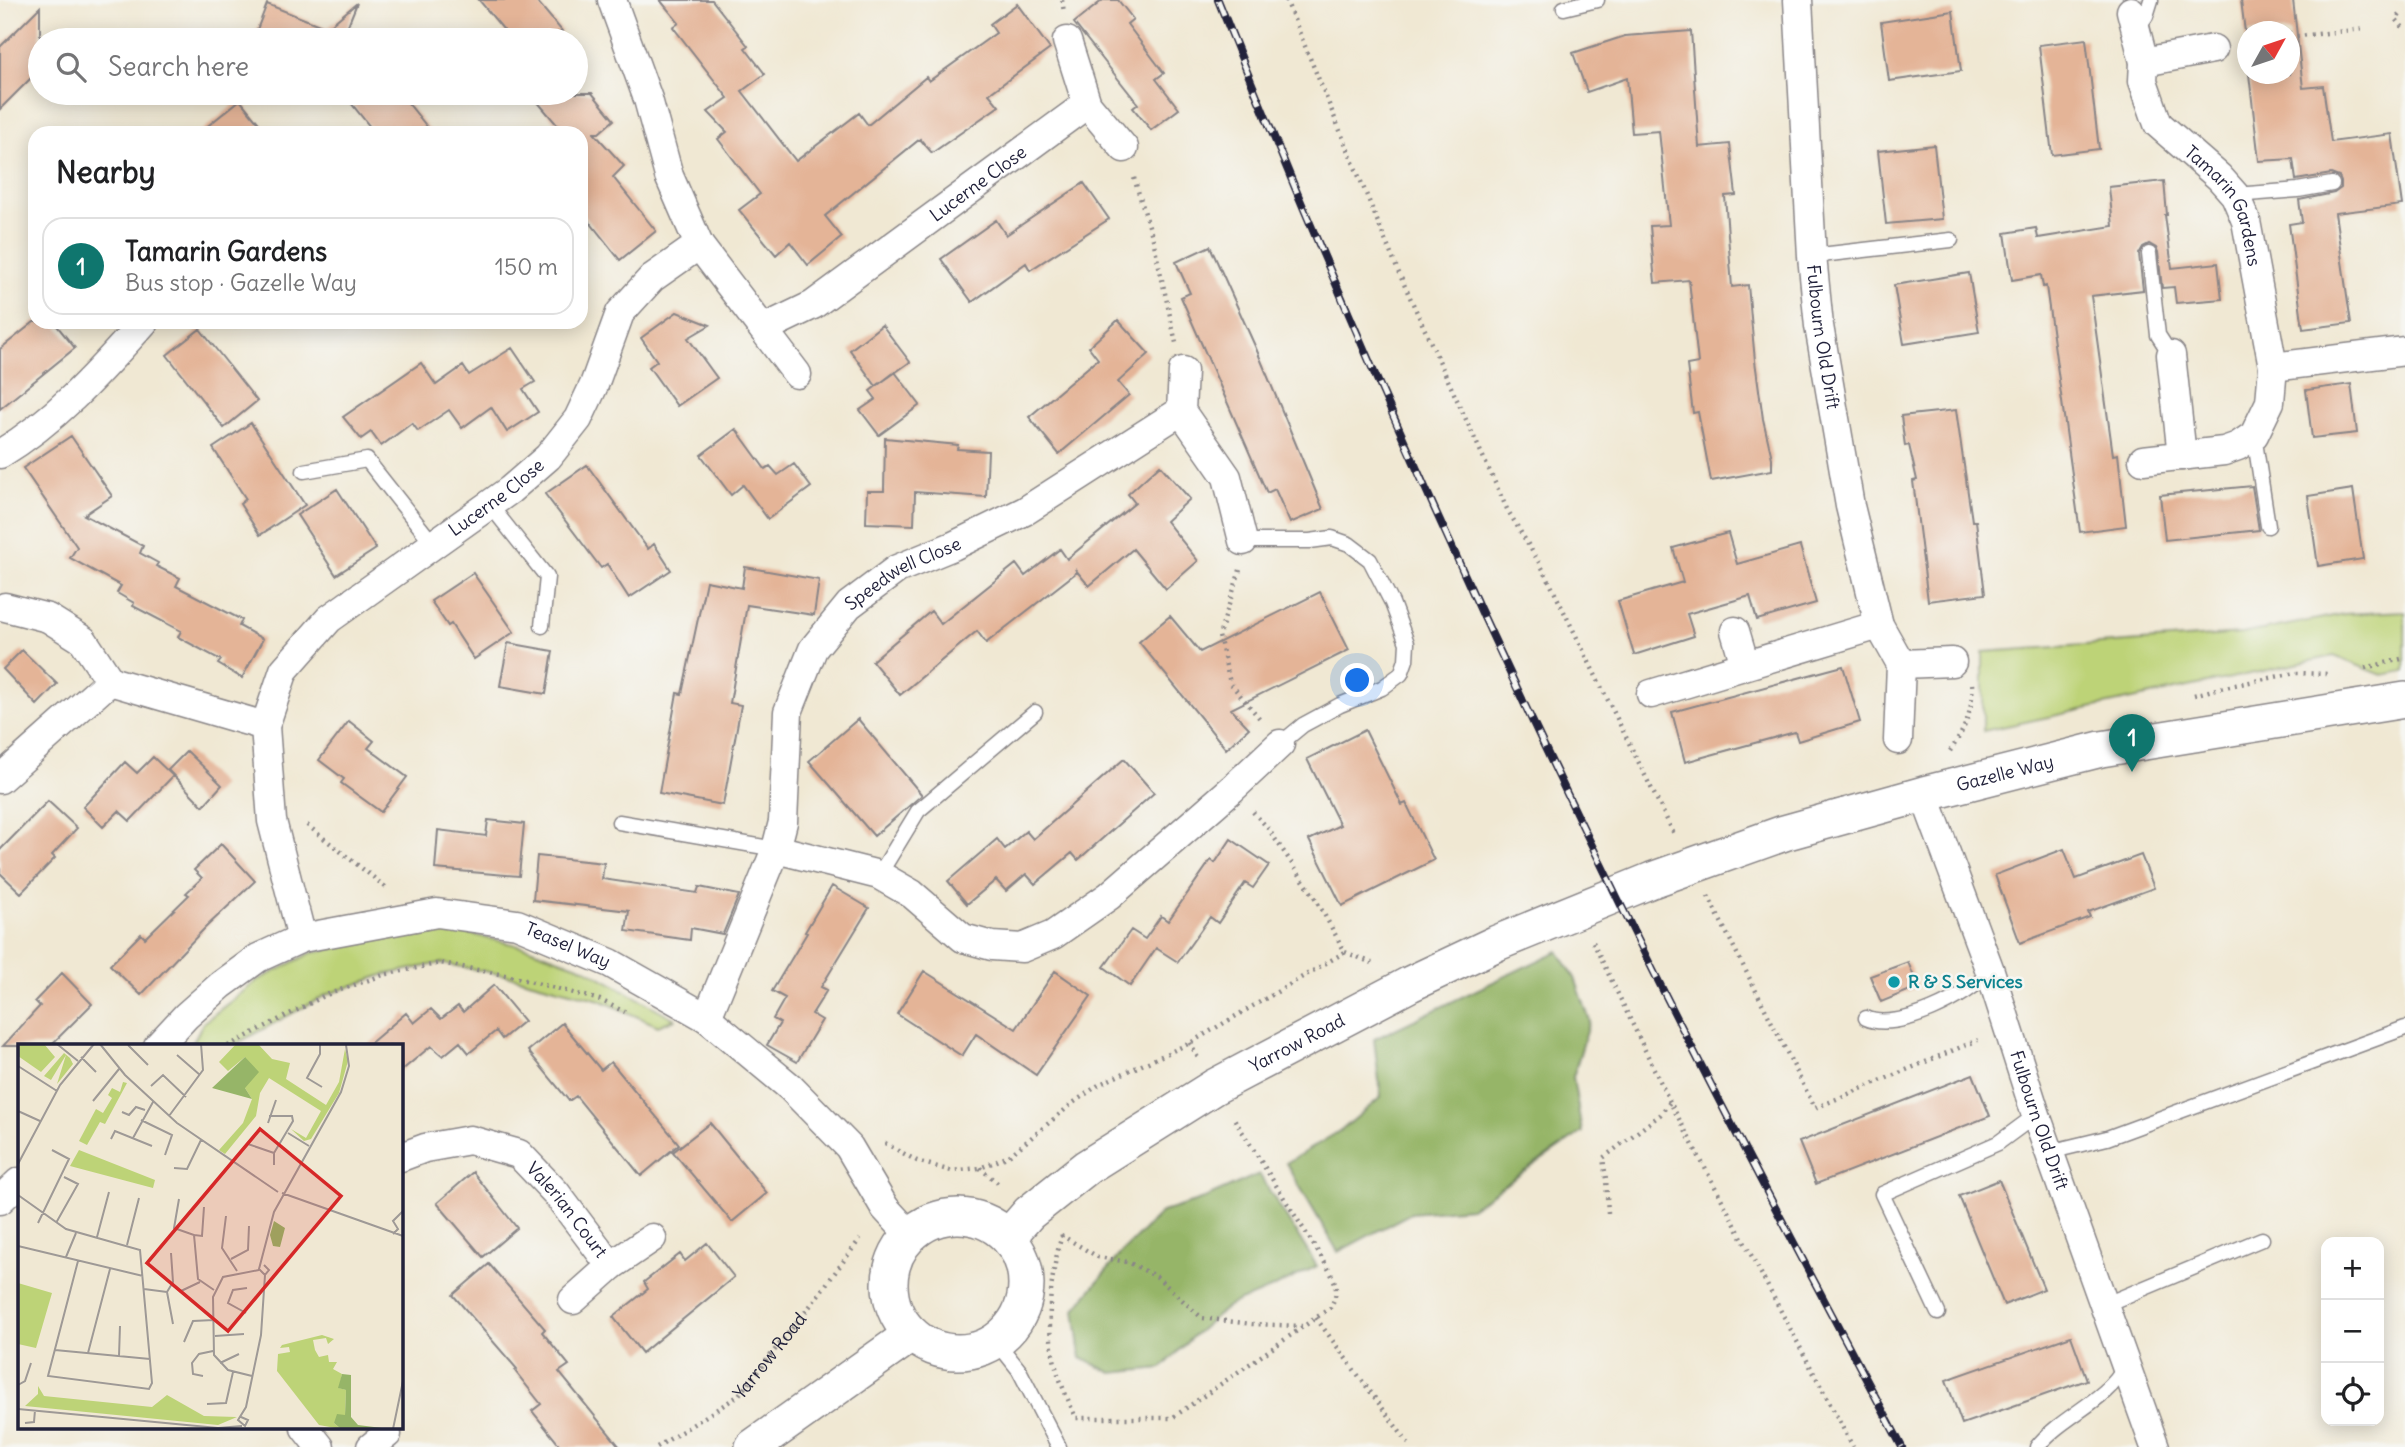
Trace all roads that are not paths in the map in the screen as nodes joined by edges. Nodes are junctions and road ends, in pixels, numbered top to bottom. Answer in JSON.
{"nodes":[{"id":1,"x":612,"y":0,"type":"edge"},
{"id":2,"x":1597,"y":0,"type":"edge"},
{"id":3,"x":1798,"y":0,"type":"edge"},
{"id":4,"x":1564,"y":8,"type":"dead end"},
{"id":5,"x":2139,"y":14,"type":"edge"},
{"id":6,"x":1067,"y":41,"type":"dead end"},
{"id":7,"x":2213,"y":49,"type":"dead end"},
{"id":8,"x":2144,"y":62,"type":"junction"},
{"id":9,"x":1087,"y":104,"type":"junction"},
{"id":10,"x":1124,"y":148,"type":"road end"},
{"id":11,"x":2332,"y":184,"type":"dead end"},
{"id":12,"x":2235,"y":195,"type":"junction"},
{"id":13,"x":1951,"y":240,"type":"dead end"},
{"id":14,"x":699,"y":245,"type":"junction"},
{"id":15,"x":2149,"y":254,"type":"dead end"},
{"id":16,"x":1812,"y":256,"type":"junction"},
{"id":17,"x":138,"y":329,"type":"edge"},
{"id":18,"x":763,"y":329,"type":"junction"},
{"id":19,"x":2405,"y":351,"type":"edge"},
{"id":20,"x":2171,"y":355,"type":"joint"},
{"id":21,"x":2273,"y":367,"type":"junction"},
{"id":22,"x":1183,"y":371,"type":"road end"},
{"id":23,"x":797,"y":374,"type":"dead end"},
{"id":24,"x":1181,"y":411,"type":"junction"},
{"id":25,"x":2254,"y":435,"type":"junction"},
{"id":26,"x":0,"y":454,"type":"edge"},
{"id":27,"x":2182,"y":456,"type":"junction"},
{"id":28,"x":2143,"y":460,"type":"dead end"},
{"id":29,"x":304,"y":471,"type":"dead end"},
{"id":30,"x":490,"y":505,"type":"junction"},
{"id":31,"x":2268,"y":526,"type":"dead end"},
{"id":32,"x":1243,"y":541,"type":"joint"},
{"id":33,"x":434,"y":545,"type":"junction"},
{"id":34,"x":5,"y":607,"type":"dead end"},
{"id":35,"x":1879,"y":625,"type":"junction"},
{"id":36,"x":542,"y":626,"type":"dead end"},
{"id":37,"x":1735,"y":631,"type":"dead end"},
{"id":38,"x":1952,"y":662,"type":"road end"},
{"id":39,"x":1901,"y":664,"type":"junction"},
{"id":40,"x":1745,"y":666,"type":"junction"},
{"id":41,"x":110,"y":681,"type":"junction"},
{"id":42,"x":1651,"y":694,"type":"dead end"},
{"id":43,"x":2405,"y":700,"type":"edge"},
{"id":44,"x":1035,"y":712,"type":"dead end"},
{"id":45,"x":265,"y":726,"type":"junction"},
{"id":46,"x":1898,"y":740,"type":"dead end"},
{"id":47,"x":1280,"y":744,"type":"joint"},
{"id":48,"x":0,"y":779,"type":"edge"},
{"id":49,"x":1924,"y":794,"type":"junction"},
{"id":50,"x":619,"y":822,"type":"dead end"},
{"id":51,"x":776,"y":849,"type":"junction"},
{"id":52,"x":879,"y":875,"type":"junction"},
{"id":53,"x":1615,"y":894,"type":"joint"},
{"id":54,"x":302,"y":938,"type":"junction"},
{"id":55,"x":1990,"y":971,"type":"junction"},
{"id":56,"x":706,"y":1018,"type":"junction"},
{"id":57,"x":1866,"y":1018,"type":"dead end"},
{"id":58,"x":2405,"y":1028,"type":"edge"},
{"id":59,"x":160,"y":1044,"type":"edge"},
{"id":60,"x":2036,"y":1115,"type":"junction"},
{"id":61,"x":2049,"y":1152,"type":"junction"},
{"id":62,"x":402,"y":1157,"type":"edge"},
{"id":63,"x":18,"y":1183,"type":"edge"},
{"id":64,"x":0,"y":1200,"type":"edge"},
{"id":65,"x":910,"y":1235,"type":"junction"},
{"id":66,"x":1008,"y":1237,"type":"junction"},
{"id":67,"x":652,"y":1238,"type":"dead end"},
{"id":68,"x":2262,"y":1240,"type":"dead end"},
{"id":69,"x":611,"y":1266,"type":"junction"},
{"id":70,"x":573,"y":1300,"type":"dead end"},
{"id":71,"x":2104,"y":1305,"type":"junction"},
{"id":72,"x":1938,"y":1313,"type":"dead end"},
{"id":73,"x":912,"y":1334,"type":"junction"},
{"id":74,"x":996,"y":1341,"type":"junction"},
{"id":75,"x":2125,"y":1363,"type":"junction"},
{"id":76,"x":306,"y":1430,"type":"edge"},
{"id":77,"x":320,"y":1447,"type":"edge"},
{"id":78,"x":753,"y":1447,"type":"edge"},
{"id":79,"x":1059,"y":1447,"type":"edge"},
{"id":80,"x":2037,"y":1447,"type":"edge"},
{"id":81,"x":2155,"y":1447,"type":"edge"}],
"edges":[{"from":1,"to":14,"type":"street"},
{"from":2,"to":4,"type":"lane"},
{"from":3,"to":16,"type":"street","name":"Fulbourn Old Drift"},
{"from":5,"to":8,"type":"street","name":"Tamarin Gardens"},
{"from":6,"to":9,"type":"street"},
{"from":7,"to":8,"type":"street"},
{"from":8,"to":12,"type":"street","name":"Tamarin Gardens"},
{"from":9,"to":10,"type":"street"},
{"from":9,"to":18,"type":"street","name":"Lucerne Close"},
{"from":11,"to":12,"type":"lane"},
{"from":12,"to":21,"type":"street","name":"Tamarin Gardens"},
{"from":13,"to":16,"type":"lane"},
{"from":14,"to":18,"type":"street"},
{"from":14,"to":30,"type":"street","name":"Lucerne Close"},
{"from":15,"to":20,"type":"lane"},
{"from":16,"to":35,"type":"street","name":"Fulbourn Old Drift"},
{"from":17,"to":26,"type":"street"},
{"from":18,"to":23,"type":"street"},
{"from":19,"to":21,"type":"street"},
{"from":20,"to":27,"type":"street"},
{"from":21,"to":25,"type":"street","name":"Tamarin Gardens"},
{"from":22,"to":24,"type":"street"},
{"from":24,"to":32,"type":"street"},
{"from":24,"to":51,"type":"street","name":"Speedwell Close"},
{"from":25,"to":27,"type":"street"},
{"from":25,"to":31,"type":"lane"},
{"from":27,"to":28,"type":"street"},
{"from":29,"to":33,"type":"lane"},
{"from":30,"to":33,"type":"street","name":"Lucerne Close"},
{"from":30,"to":36,"type":"lane"},
{"from":32,"to":47,"type":"lane"},
{"from":33,"to":45,"type":"street","name":"Lucerne Close"},
{"from":34,"to":41,"type":"street"},
{"from":35,"to":39,"type":"street","name":"Fulbourn Old Drift"},
{"from":35,"to":40,"type":"street"},
{"from":37,"to":40,"type":"street"},
{"from":38,"to":39,"type":"street"},
{"from":39,"to":46,"type":"street"},
{"from":40,"to":42,"type":"street"},
{"from":41,"to":45,"type":"street"},
{"from":41,"to":48,"type":"street"},
{"from":43,"to":49,"type":"street","name":"Gazelle Way"},
{"from":44,"to":52,"type":"lane"},
{"from":45,"to":54,"type":"street","name":"Lucerne Close"},
{"from":47,"to":52,"type":"street"},
{"from":49,"to":53,"type":"street","name":"Gazelle Way"},
{"from":49,"to":55,"type":"street","name":"Fulbourn Old Drift"},
{"from":50,"to":51,"type":"lane"},
{"from":51,"to":52,"type":"street"},
{"from":51,"to":56,"type":"street","name":"Speedwell Close"},
{"from":53,"to":66,"type":"street","name":"Yarrow Road"},
{"from":54,"to":56,"type":"street","name":"Teasel Way"},
{"from":54,"to":59,"type":"street","name":"Teasel Way"},
{"from":55,"to":57,"type":"lane"},
{"from":55,"to":60,"type":"street","name":"Fulbourn Old Drift"},
{"from":56,"to":65,"type":"street","name":"Teasel Way"},
{"from":58,"to":61,"type":"lane"},
{"from":60,"to":61,"type":"street","name":"Fulbourn Old Drift"},
{"from":60,"to":72,"type":"lane"},
{"from":61,"to":71,"type":"street","name":"Fulbourn Old Drift"},
{"from":62,"to":69,"type":"street","name":"Valerian Court"},
{"from":63,"to":64,"type":"street"},
{"from":65,"to":66,"type":"street"},
{"from":65,"to":73,"type":"street"},
{"from":66,"to":74,"type":"street"},
{"from":67,"to":69,"type":"street","name":"Valerian Court"},
{"from":68,"to":71,"type":"lane"},
{"from":69,"to":70,"type":"street","name":"Valerian Court"},
{"from":71,"to":75,"type":"street","name":"Fulbourn Old Drift"},
{"from":73,"to":74,"type":"street"},
{"from":73,"to":78,"type":"street"},
{"from":74,"to":79,"type":"lane"},
{"from":75,"to":80,"type":"lane"},
{"from":75,"to":81,"type":"street","name":"Fulbourn Old Drift"},
{"from":76,"to":77,"type":"street"}]}
